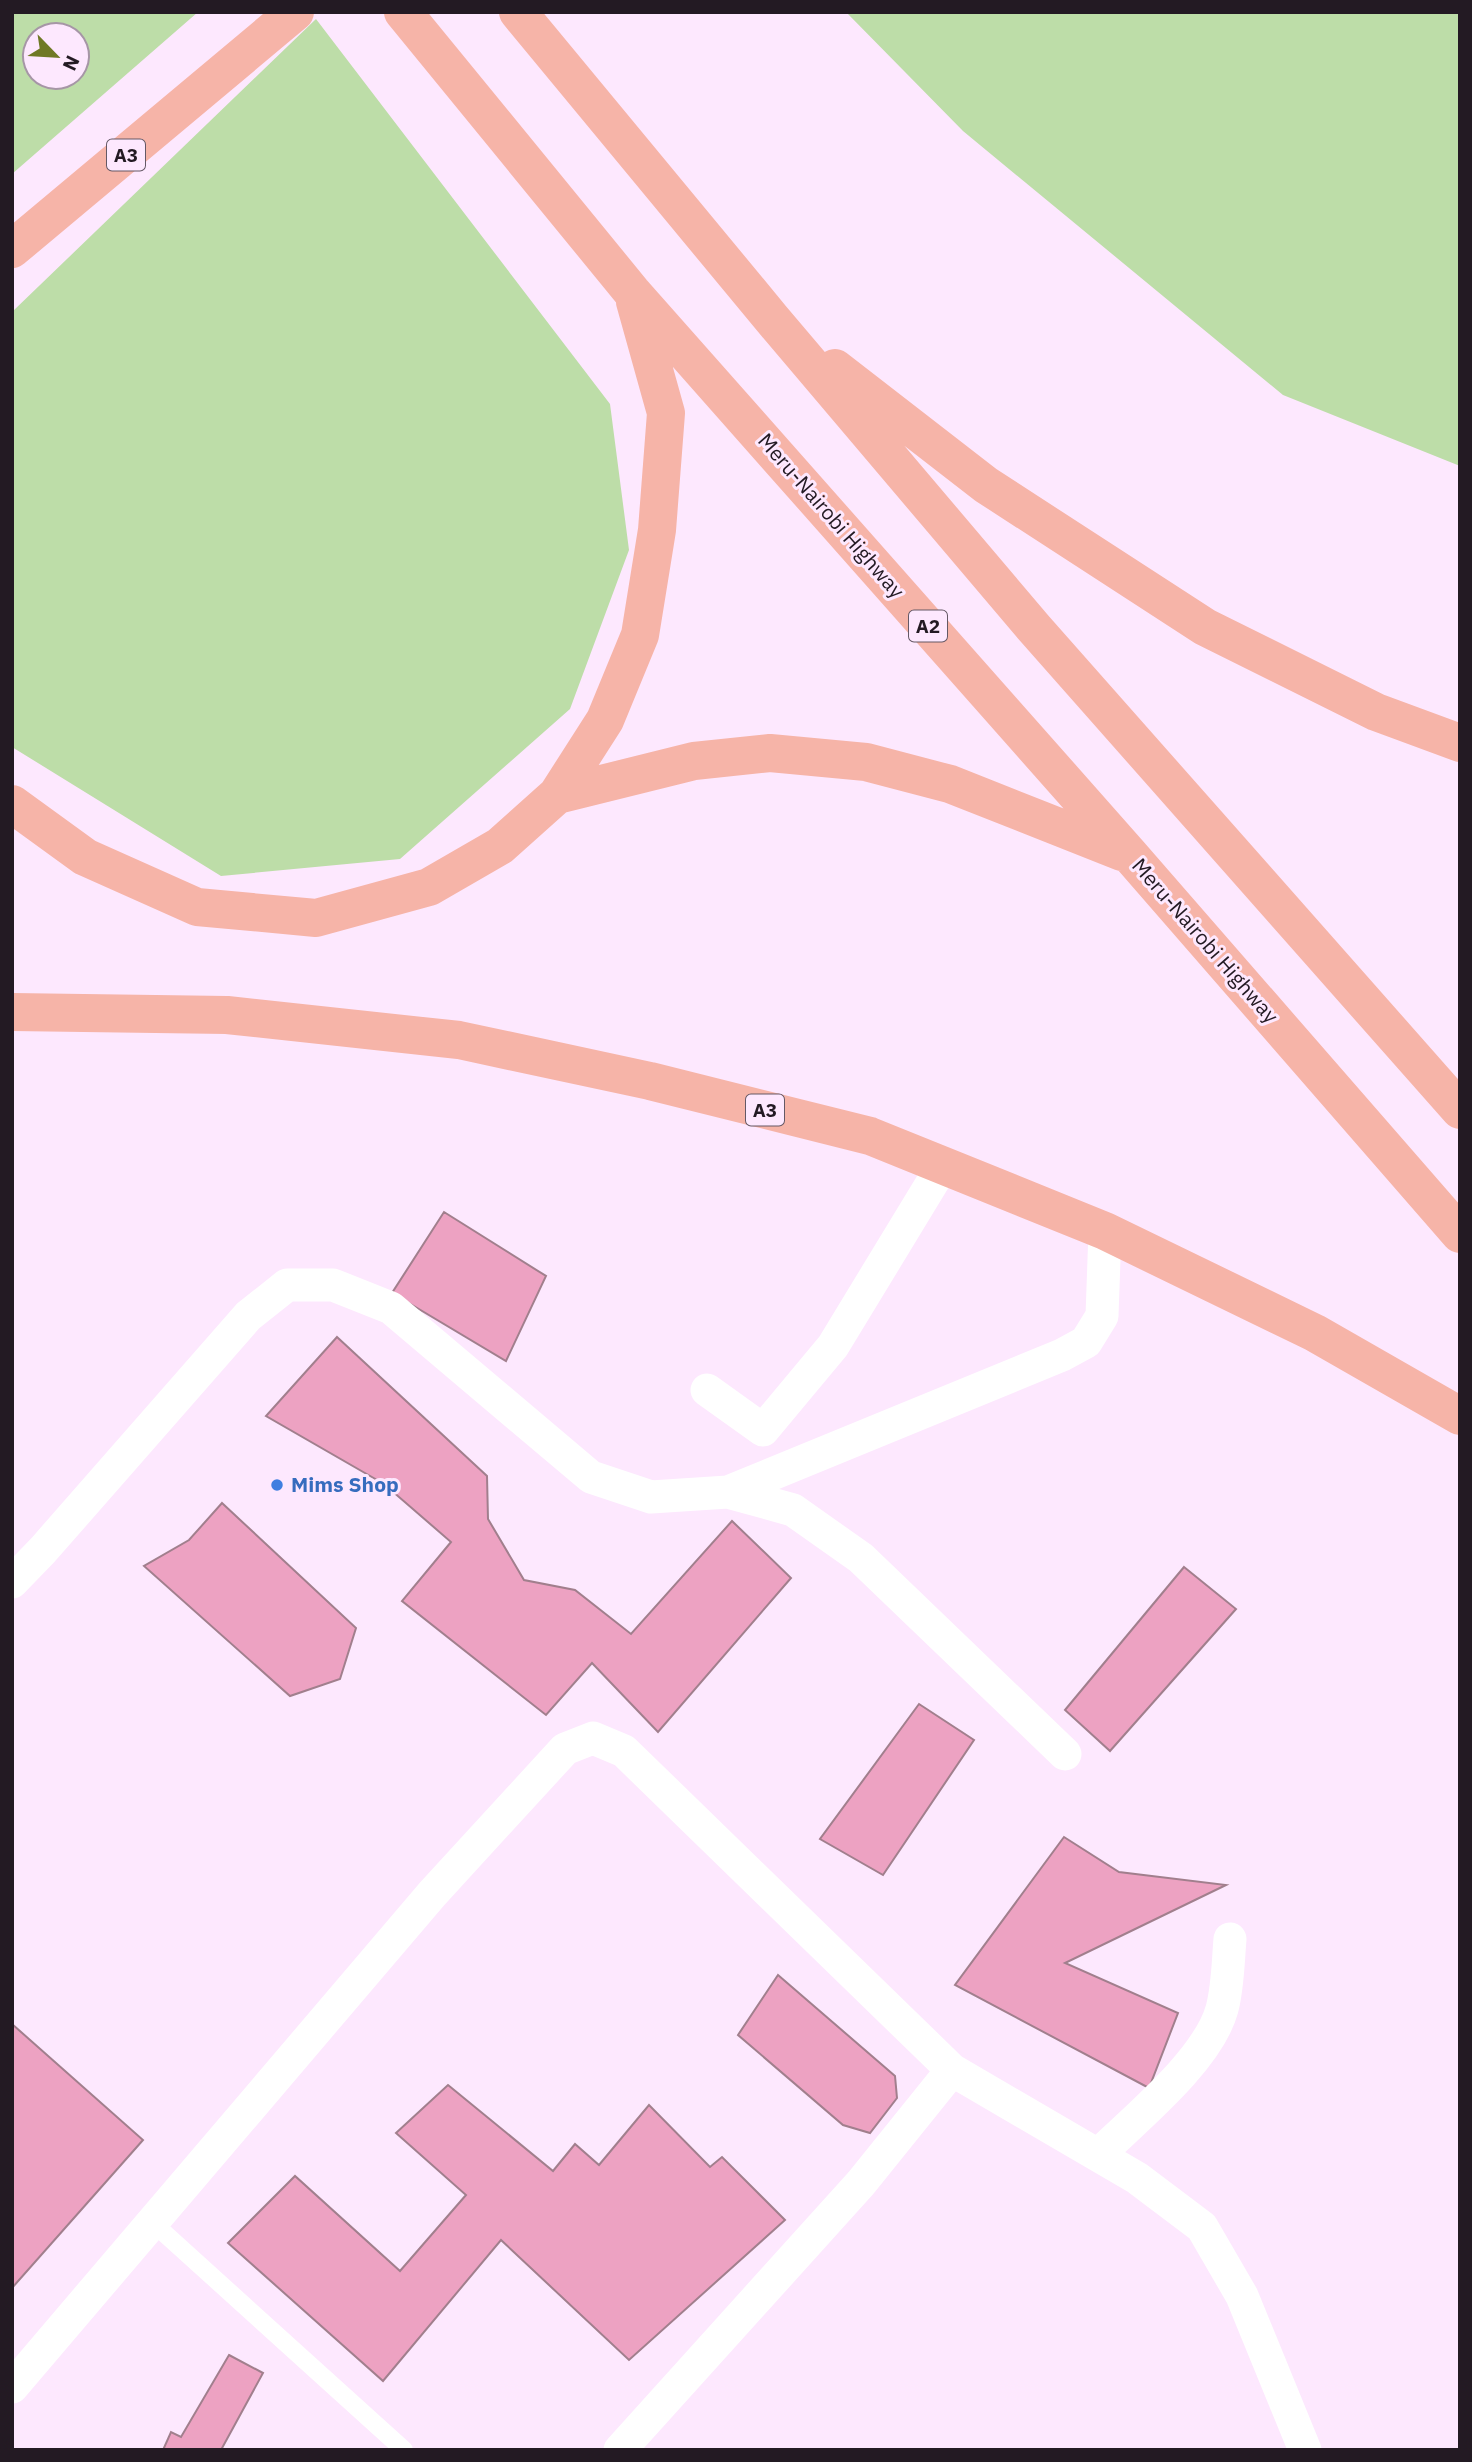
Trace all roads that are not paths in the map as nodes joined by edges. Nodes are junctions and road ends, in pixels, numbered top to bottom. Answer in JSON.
{"nodes":[{"id":1,"x":295,"y":12,"type":"edge"},
{"id":2,"x":403,"y":12,"type":"edge"},
{"id":3,"x":517,"y":12,"type":"edge"},
{"id":4,"x":12,"y":249,"type":"edge"},
{"id":5,"x":632,"y":292,"type":"junction"},
{"id":6,"x":772,"y":319,"type":"junction"},
{"id":7,"x":1460,"y":743,"type":"edge"},
{"id":8,"x":557,"y":795,"type":"junction"},
{"id":9,"x":12,"y":804,"type":"edge"},
{"id":10,"x":1130,"y":855,"type":"junction"},
{"id":11,"x":12,"y":1012,"type":"edge"},
{"id":12,"x":1460,"y":1110,"type":"edge"},
{"id":13,"x":943,"y":1166,"type":"junction"},
{"id":14,"x":1105,"y":1231,"type":"junction"},
{"id":15,"x":1460,"y":1234,"type":"edge"},
{"id":16,"x":708,"y":1390,"type":"dead end"},
{"id":17,"x":1460,"y":1416,"type":"edge"},
{"id":18,"x":728,"y":1492,"type":"junction"},
{"id":19,"x":12,"y":1582,"type":"edge"},
{"id":20,"x":1065,"y":1754,"type":"dead end"},
{"id":21,"x":1230,"y":1939,"type":"dead end"},
{"id":22,"x":952,"y":2070,"type":"junction"},
{"id":23,"x":1098,"y":2155,"type":"junction"},
{"id":24,"x":152,"y":2222,"type":"junction"},
{"id":25,"x":12,"y":2387,"type":"edge"},
{"id":26,"x":404,"y":2450,"type":"edge"},
{"id":27,"x":621,"y":2450,"type":"edge"},
{"id":28,"x":1305,"y":2450,"type":"edge"}],
"edges":[{"from":1,"to":4,"type":"highway","number":"A3"},
{"from":2,"to":5,"type":"highway","name":"Meru-Nairobi Highway","number":"A2"},
{"from":3,"to":6,"type":"highway"},
{"from":5,"to":8,"type":"highway"},
{"from":5,"to":10,"type":"highway","name":"Meru-Nairobi Highway","number":"A2"},
{"from":6,"to":7,"type":"highway"},
{"from":6,"to":12,"type":"highway"},
{"from":8,"to":9,"type":"highway"},
{"from":8,"to":10,"type":"highway"},
{"from":10,"to":15,"type":"highway","name":"Meru-Nairobi Highway","number":"A2"},
{"from":11,"to":13,"type":"highway","number":"A3"},
{"from":13,"to":14,"type":"highway","number":"A3"},
{"from":13,"to":16,"type":"street"},
{"from":14,"to":17,"type":"highway","number":"A3"},
{"from":14,"to":18,"type":"street"},
{"from":18,"to":19,"type":"street"},
{"from":18,"to":20,"type":"street"},
{"from":21,"to":23,"type":"street"},
{"from":22,"to":23,"type":"street"},
{"from":22,"to":24,"type":"street"},
{"from":22,"to":27,"type":"street"},
{"from":23,"to":28,"type":"street"},
{"from":24,"to":25,"type":"street"},
{"from":24,"to":26,"type":"lane"}]}
